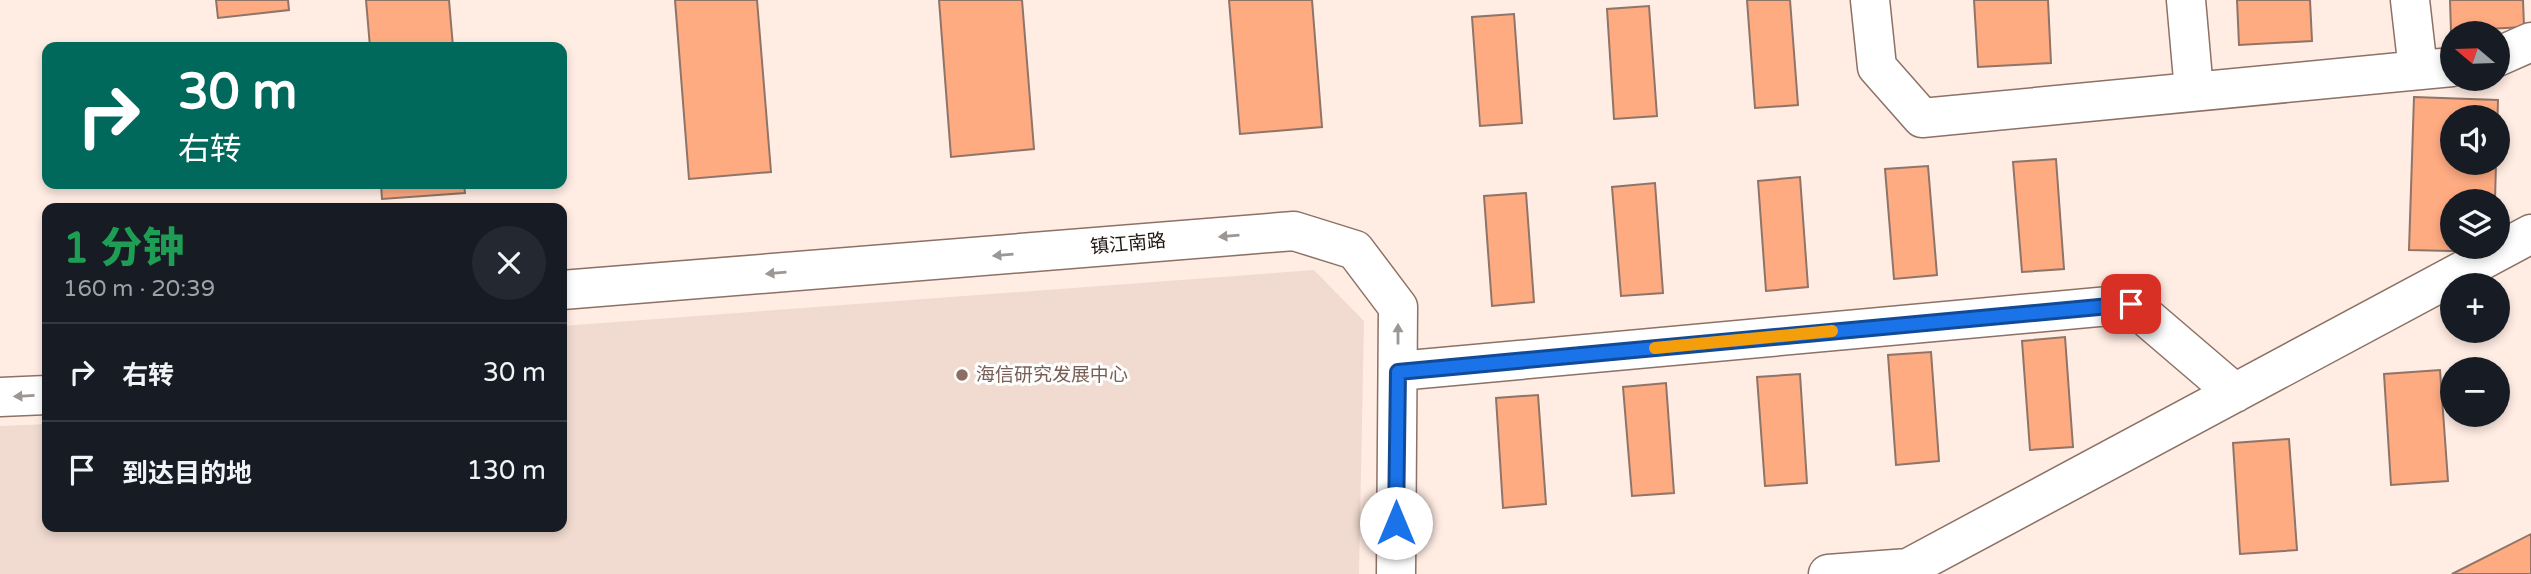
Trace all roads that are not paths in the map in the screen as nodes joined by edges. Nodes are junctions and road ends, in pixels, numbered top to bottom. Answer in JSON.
{"nodes":[{"id":1,"x":1870,"y":0,"type":"edge"},
{"id":2,"x":2186,"y":0,"type":"edge"},
{"id":3,"x":2410,"y":0,"type":"edge"},
{"id":4,"x":2531,"y":42,"type":"edge"},
{"id":5,"x":2510,"y":51,"type":"edge"},
{"id":6,"x":2435,"y":68,"type":"edge"},
{"id":7,"x":2194,"y":92,"type":"junction"},
{"id":8,"x":2531,"y":234,"type":"edge"},
{"id":9,"x":567,"y":290,"type":"edge"},
{"id":10,"x":1398,"y":372,"type":"junction"},
{"id":11,"x":2235,"y":393,"type":"junction"},
{"id":12,"x":42,"y":395,"type":"edge"},
{"id":13,"x":0,"y":397,"type":"edge"},
{"id":14,"x":1396,"y":574,"type":"edge"},
{"id":15,"x":1828,"y":574,"type":"edge"}],
"edges":[{"from":1,"to":7,"type":"street"},
{"from":2,"to":7,"type":"street"},
{"from":3,"to":6,"type":"street"},
{"from":4,"to":5,"type":"street"},
{"from":6,"to":7,"type":"street"},
{"from":8,"to":11,"type":"street"},
{"from":10,"to":9,"type":"street","name":"镇江南路","one_way":true},
{"from":10,"to":11,"type":"street"},
{"from":10,"to":14,"type":"street","name":"镇江南路"},
{"from":11,"to":15,"type":"street"},
{"from":12,"to":13,"type":"street","one_way":true}]}
